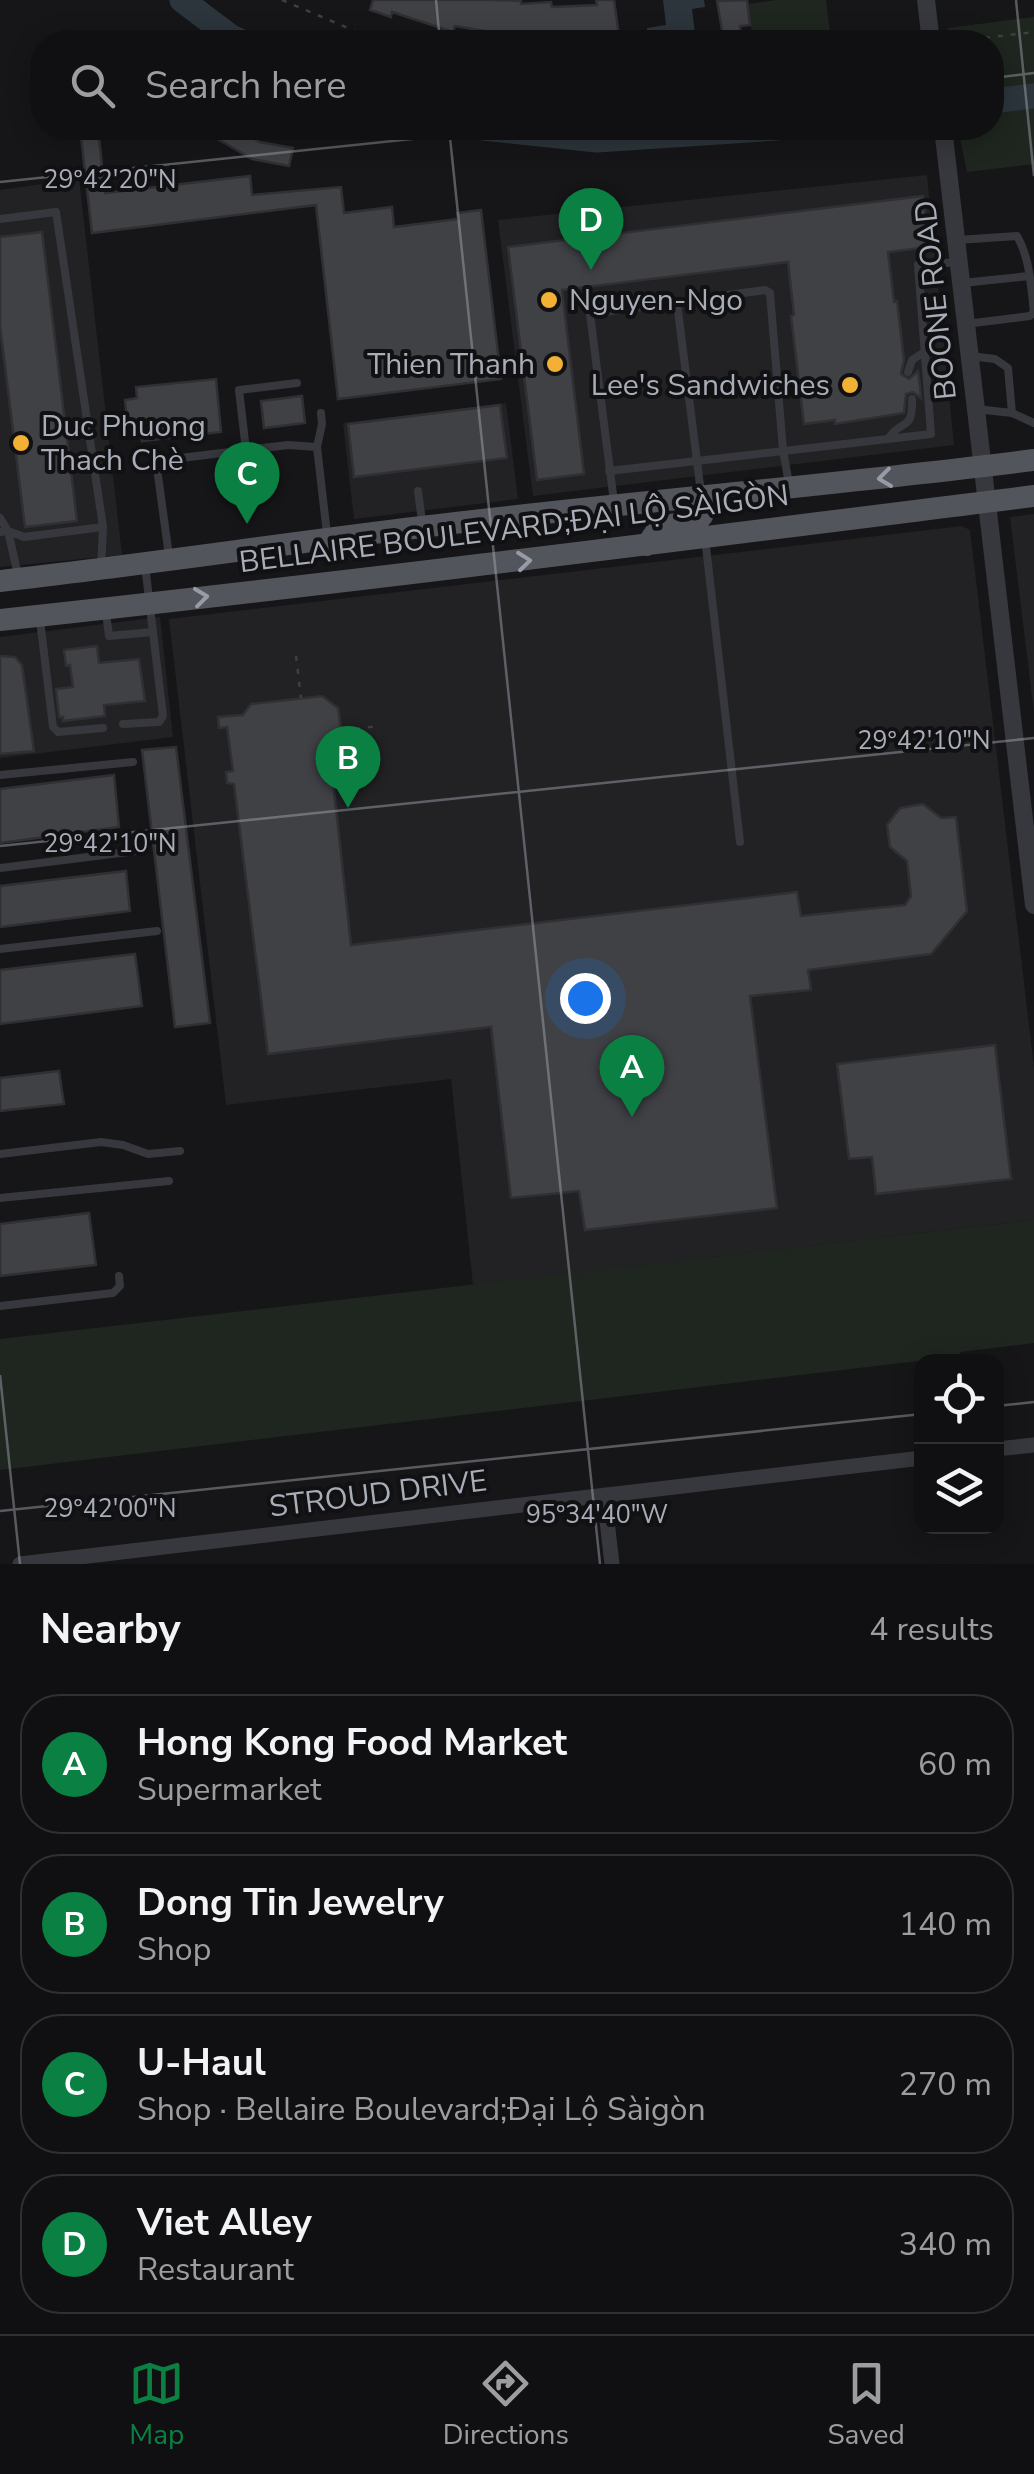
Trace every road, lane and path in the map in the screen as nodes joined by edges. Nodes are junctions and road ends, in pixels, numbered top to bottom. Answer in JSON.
{"nodes":[{"id":1,"x":282,"y":0,"type":"edge"},
{"id":2,"x":926,"y":0,"type":"edge"},
{"id":3,"x":353,"y":30,"type":"edge"},
{"id":4,"x":929,"y":30,"type":"edge"},
{"id":5,"x":1034,"y":32,"type":"edge"},
{"id":6,"x":1004,"y":36,"type":"edge"},
{"id":7,"x":944,"y":140,"type":"edge"},
{"id":8,"x":0,"y":219,"type":"edge"},
{"id":9,"x":957,"y":240,"type":"junction"},
{"id":10,"x":959,"y":262,"type":"junction"},
{"id":11,"x":1029,"y":276,"type":"junction"},
{"id":12,"x":962,"y":283,"type":"junction"},
{"id":13,"x":677,"y":302,"type":"junction"},
{"id":14,"x":966,"y":324,"type":"junction"},
{"id":15,"x":926,"y":351,"type":"junction"},
{"id":16,"x":970,"y":356,"type":"junction"},
{"id":17,"x":908,"y":372,"type":"dead end"},
{"id":18,"x":298,"y":383,"type":"dead end"},
{"id":19,"x":912,"y":399,"type":"dead end"},
{"id":20,"x":976,"y":409,"type":"junction"},
{"id":21,"x":1012,"y":412,"type":"junction"},
{"id":22,"x":321,"y":413,"type":"dead end"},
{"id":23,"x":1034,"y":423,"type":"edge"},
{"id":24,"x":888,"y":438,"type":"junction"},
{"id":25,"x":317,"y":447,"type":"junction"},
{"id":26,"x":246,"y":450,"type":"junction"},
{"id":27,"x":784,"y":450,"type":"junction"},
{"id":28,"x":697,"y":460,"type":"junction"},
{"id":29,"x":1034,"y":460,"type":"edge"},
{"id":30,"x":982,"y":467,"type":"junction"},
{"id":31,"x":608,"y":471,"type":"junction"},
{"id":32,"x":790,"y":489,"type":"junction"},
{"id":33,"x":418,"y":491,"type":"dead end"},
{"id":34,"x":1034,"y":496,"type":"edge"},
{"id":35,"x":702,"y":497,"type":"junction"},
{"id":36,"x":987,"y":502,"type":"junction"},
{"id":37,"x":615,"y":507,"type":"junction"},
{"id":38,"x":0,"y":518,"type":"edge"},
{"id":39,"x":102,"y":527,"type":"junction"},
{"id":40,"x":422,"y":527,"type":"junction"},
{"id":41,"x":4,"y":531,"type":"edge"},
{"id":42,"x":705,"y":537,"type":"junction"},
{"id":43,"x":328,"y":540,"type":"junction"},
{"id":44,"x":647,"y":546,"type":"junction"},
{"id":45,"x":169,"y":561,"type":"junction"},
{"id":46,"x":145,"y":565,"type":"junction"},
{"id":47,"x":101,"y":569,"type":"junction"},
{"id":48,"x":426,"y":570,"type":"junction"},
{"id":49,"x":10,"y":580,"type":"edge"},
{"id":50,"x":150,"y":604,"type":"junction"},
{"id":51,"x":106,"y":608,"type":"junction"},
{"id":52,"x":40,"y":616,"type":"junction"},
{"id":53,"x":0,"y":620,"type":"edge"},
{"id":54,"x":153,"y":632,"type":"junction"},
{"id":55,"x":296,"y":656,"type":"dead end"},
{"id":56,"x":301,"y":698,"type":"dead end"},
{"id":57,"x":123,"y":724,"type":"dead end"},
{"id":58,"x":381,"y":726,"type":"dead end"},
{"id":59,"x":104,"y":728,"type":"dead end"},
{"id":60,"x":342,"y":730,"type":"dead end"},
{"id":61,"x":134,"y":762,"type":"dead end"},
{"id":62,"x":0,"y":775,"type":"edge"},
{"id":63,"x":1028,"y":792,"type":"edge"},
{"id":64,"x":740,"y":842,"type":"dead end"},
{"id":65,"x":144,"y":850,"type":"dead end"},
{"id":66,"x":0,"y":868,"type":"edge"},
{"id":67,"x":1034,"y":905,"type":"edge"},
{"id":68,"x":157,"y":931,"type":"dead end"},
{"id":69,"x":0,"y":949,"type":"edge"},
{"id":70,"x":180,"y":1151,"type":"dead end"},
{"id":71,"x":0,"y":1154,"type":"edge"},
{"id":72,"x":169,"y":1182,"type":"dead end"},
{"id":73,"x":0,"y":1198,"type":"edge"},
{"id":74,"x":119,"y":1276,"type":"dead end"},
{"id":75,"x":0,"y":1306,"type":"edge"},
{"id":76,"x":1034,"y":1445,"type":"edge"},
{"id":77,"x":1004,"y":1448,"type":"edge"},
{"id":78,"x":914,"y":1459,"type":"edge"},
{"id":79,"x":604,"y":1495,"type":"junction"},
{"id":80,"x":20,"y":1564,"type":"edge"},
{"id":81,"x":612,"y":1564,"type":"edge"}],
"edges":[{"from":1,"to":3,"type":"path"},
{"from":2,"to":4,"type":"street"},
{"from":5,"to":6,"type":"path"},
{"from":7,"to":9,"type":"street","name":"BOONE ROAD"},
{"from":8,"to":39,"type":"lane"},
{"from":9,"to":10,"type":"street","name":"BOONE ROAD"},
{"from":9,"to":11,"type":"lane"},
{"from":10,"to":12,"type":"street","name":"BOONE ROAD"},
{"from":10,"to":15,"type":"lane"},
{"from":11,"to":12,"type":"lane"},
{"from":11,"to":14,"type":"lane"},
{"from":12,"to":14,"type":"street","name":"BOONE ROAD"},
{"from":13,"to":27,"type":"lane"},
{"from":13,"to":28,"type":"lane"},
{"from":13,"to":31,"type":"lane"},
{"from":14,"to":16,"type":"street","name":"BOONE ROAD"},
{"from":15,"to":17,"type":"lane"},
{"from":15,"to":24,"type":"lane"},
{"from":16,"to":20,"type":"street","name":"BOONE ROAD"},
{"from":16,"to":21,"type":"lane"},
{"from":18,"to":26,"type":"lane"},
{"from":19,"to":24,"type":"lane"},
{"from":20,"to":21,"type":"lane"},
{"from":20,"to":30,"type":"street","name":"BOONE ROAD"},
{"from":21,"to":23,"type":"lane"},
{"from":22,"to":25,"type":"lane"},
{"from":24,"to":27,"type":"lane"},
{"from":25,"to":26,"type":"lane"},
{"from":25,"to":43,"type":"lane"},
{"from":26,"to":45,"type":"lane"},
{"from":27,"to":28,"type":"lane"},
{"from":27,"to":32,"type":"lane"},
{"from":28,"to":31,"type":"lane"},
{"from":28,"to":35,"type":"lane"},
{"from":29,"to":30,"type":"main road","name":"BELLAIRE BOULEVARD;ĐẠI LỘ SÀIGÒN"},
{"from":30,"to":32,"type":"main road","name":"BELLAIRE BOULEVARD;ĐẠI LỘ SÀIGÒN","one_way":true},
{"from":30,"to":36,"type":"street","name":"BOONE ROAD"},
{"from":31,"to":37,"type":"lane"},
{"from":32,"to":35,"type":"main road","name":"BELLAIRE BOULEVARD;ĐẠI LỘ SÀIGÒN"},
{"from":33,"to":40,"type":"lane"},
{"from":34,"to":36,"type":"main road","name":"BELLAIRE BOULEVARD;ĐẠI LỘ SÀIGÒN"},
{"from":35,"to":37,"type":"main road","name":"BELLAIRE BOULEVARD;ĐẠI LỘ SÀIGÒN"},
{"from":35,"to":44,"type":"main road"},
{"from":36,"to":42,"type":"main road","name":"BELLAIRE BOULEVARD;ĐẠI LỘ SÀIGÒN"},
{"from":36,"to":63,"type":"street","name":"BOONE ROAD"},
{"from":37,"to":40,"type":"main road","name":"BELLAIRE BOULEVARD;ĐẠI LỘ SÀIGÒN"},
{"from":38,"to":41,"type":"lane"},
{"from":39,"to":41,"type":"lane"},
{"from":39,"to":47,"type":"lane"},
{"from":40,"to":43,"type":"main road","name":"BELLAIRE BOULEVARD;ĐẠI LỘ SÀIGÒN"},
{"from":40,"to":48,"type":"main road"},
{"from":41,"to":49,"type":"lane"},
{"from":42,"to":44,"type":"main road","name":"BELLAIRE BOULEVARD;ĐẠI LỘ SÀIGÒN"},
{"from":42,"to":64,"type":"lane"},
{"from":43,"to":45,"type":"main road","name":"BELLAIRE BOULEVARD;ĐẠI LỘ SÀIGÒN"},
{"from":48,"to":44,"type":"main road","name":"BELLAIRE BOULEVARD;ĐẠI LỘ SÀIGÒN","one_way":true},
{"from":45,"to":46,"type":"main road","name":"BELLAIRE BOULEVARD;ĐẠI LỘ SÀIGÒN"},
{"from":46,"to":47,"type":"main road","name":"BELLAIRE BOULEVARD;ĐẠI LỘ SÀIGÒN"},
{"from":46,"to":50,"type":"lane"},
{"from":47,"to":49,"type":"main road","name":"BELLAIRE BOULEVARD;ĐẠI LỘ SÀIGÒN"},
{"from":50,"to":48,"type":"main road","name":"BELLAIRE BOULEVARD;ĐẠI LỘ SÀIGÒN","one_way":true},
{"from":50,"to":51,"type":"main road","name":"BELLAIRE BOULEVARD;ĐẠI LỘ SÀIGÒN"},
{"from":50,"to":54,"type":"lane"},
{"from":51,"to":52,"type":"main road","name":"BELLAIRE BOULEVARD;ĐẠI LỘ SÀIGÒN"},
{"from":51,"to":54,"type":"lane"},
{"from":52,"to":53,"type":"main road","name":"BELLAIRE BOULEVARD;ĐẠI LỘ SÀIGÒN"},
{"from":52,"to":59,"type":"lane"},
{"from":54,"to":57,"type":"lane"},
{"from":55,"to":56,"type":"path"},
{"from":58,"to":60,"type":"path"},
{"from":61,"to":62,"type":"lane"},
{"from":63,"to":67,"type":"street","name":"BOONE ROAD"},
{"from":65,"to":66,"type":"lane"},
{"from":68,"to":69,"type":"lane"},
{"from":70,"to":71,"type":"lane"},
{"from":72,"to":73,"type":"lane"},
{"from":74,"to":75,"type":"lane"},
{"from":76,"to":77,"type":"street"},
{"from":78,"to":79,"type":"street","name":"STROUD DRIVE"},
{"from":79,"to":80,"type":"street","name":"STROUD DRIVE"},
{"from":79,"to":81,"type":"street"}]}
